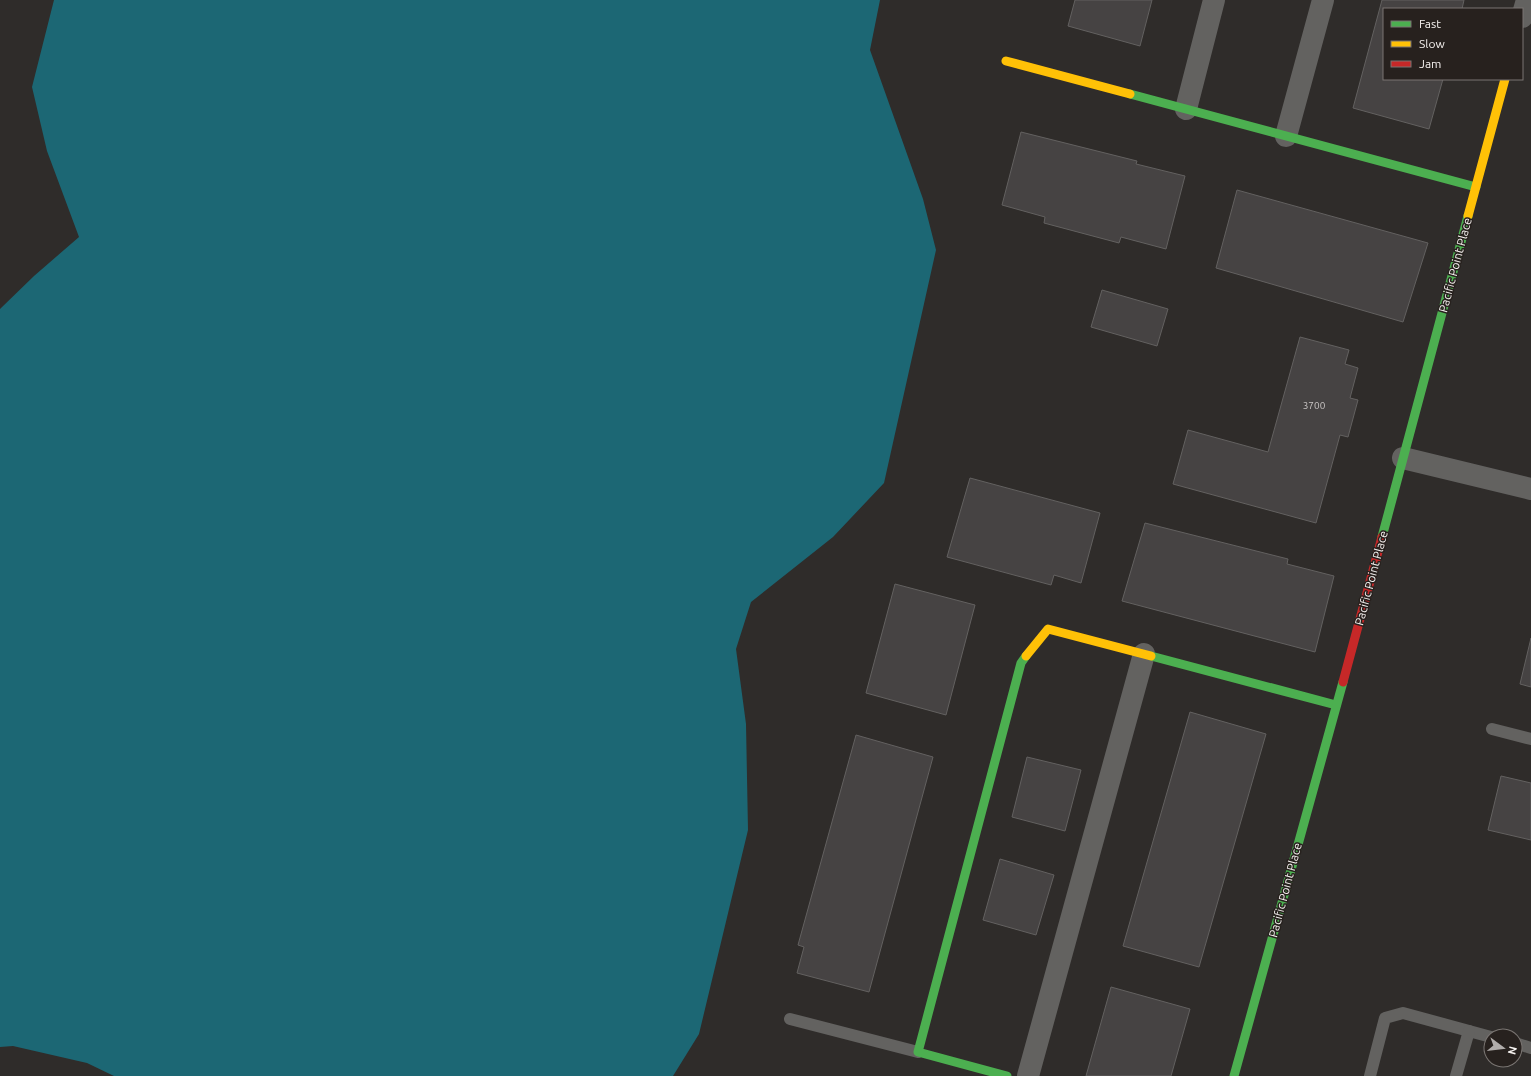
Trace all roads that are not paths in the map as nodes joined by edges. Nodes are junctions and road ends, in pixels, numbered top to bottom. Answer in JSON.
{"nodes":[{"id":1,"x":1214,"y":0,"type":"edge"},
{"id":2,"x":1323,"y":0,"type":"edge"},
{"id":3,"x":1527,"y":0,"type":"edge"},
{"id":4,"x":1523,"y":14,"type":"edge"},
{"id":5,"x":1006,"y":61,"type":"dead end"},
{"id":6,"x":1505,"y":80,"type":"edge"},
{"id":7,"x":1186,"y":109,"type":"junction"},
{"id":8,"x":1286,"y":136,"type":"junction"},
{"id":9,"x":1476,"y":187,"type":"junction"},
{"id":10,"x":1403,"y":458,"type":"junction"},
{"id":11,"x":1531,"y":490,"type":"edge"},
{"id":12,"x":1144,"y":654,"type":"junction"},
{"id":13,"x":1336,"y":705,"type":"junction"},
{"id":14,"x":1492,"y":729,"type":"dead end"},
{"id":15,"x":1531,"y":739,"type":"edge"},
{"id":16,"x":790,"y":1019,"type":"dead end"},
{"id":17,"x":1469,"y":1031,"type":"junction"},
{"id":18,"x":1483,"y":1035,"type":"edge"},
{"id":19,"x":918,"y":1052,"type":"junction"},
{"id":20,"x":1007,"y":1076,"type":"edge"},
{"id":21,"x":1028,"y":1076,"type":"edge"},
{"id":22,"x":1234,"y":1076,"type":"edge"},
{"id":23,"x":1370,"y":1076,"type":"edge"},
{"id":24,"x":1456,"y":1076,"type":"edge"}],
"edges":[{"from":1,"to":7,"type":"street"},
{"from":2,"to":8,"type":"street"},
{"from":3,"to":4,"type":"street"},
{"from":5,"to":7,"type":"street"},
{"from":6,"to":9,"type":"street","name":"Pacific Point Place"},
{"from":7,"to":8,"type":"street"},
{"from":8,"to":9,"type":"street"},
{"from":9,"to":10,"type":"street","name":"Pacific Point Place"},
{"from":10,"to":11,"type":"street"},
{"from":10,"to":13,"type":"street","name":"Pacific Point Place"},
{"from":12,"to":13,"type":"street"},
{"from":12,"to":19,"type":"street"},
{"from":12,"to":21,"type":"street"},
{"from":13,"to":22,"type":"street","name":"Pacific Point Place"},
{"from":14,"to":15,"type":"lane"},
{"from":16,"to":19,"type":"lane"},
{"from":17,"to":18,"type":"lane"},
{"from":17,"to":23,"type":"lane"},
{"from":17,"to":24,"type":"lane"},
{"from":19,"to":20,"type":"street"}]}
